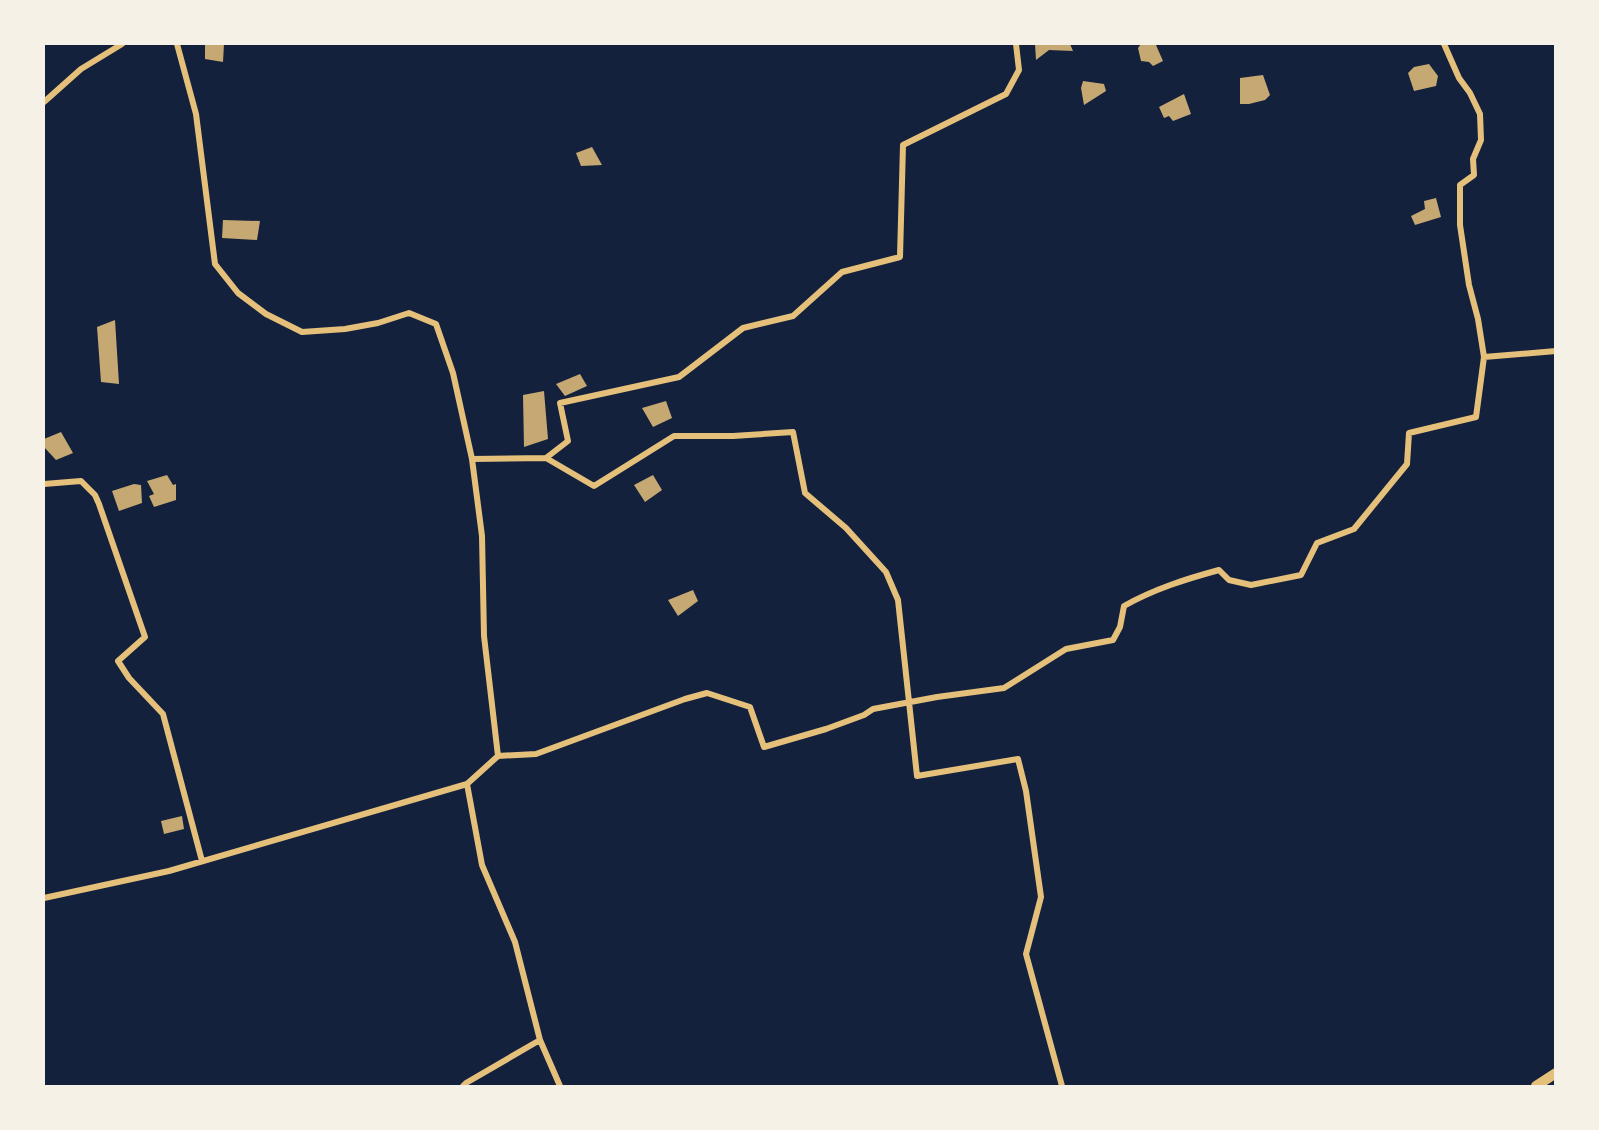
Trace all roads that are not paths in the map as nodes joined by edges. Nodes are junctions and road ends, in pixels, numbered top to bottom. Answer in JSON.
{"nodes":[{"id":1,"x":122,"y":44,"type":"edge"},
{"id":2,"x":177,"y":44,"type":"edge"},
{"id":3,"x":1016,"y":44,"type":"edge"},
{"id":4,"x":1444,"y":44,"type":"edge"},
{"id":5,"x":44,"y":102,"type":"edge"},
{"id":6,"x":1556,"y":351,"type":"edge"},
{"id":7,"x":1484,"y":357,"type":"junction"},
{"id":8,"x":546,"y":458,"type":"junction"},
{"id":9,"x":472,"y":459,"type":"junction"},
{"id":10,"x":44,"y":484,"type":"edge"},
{"id":11,"x":910,"y":702,"type":"junction"},
{"id":12,"x":498,"y":756,"type":"junction"},
{"id":13,"x":467,"y":784,"type":"junction"},
{"id":14,"x":202,"y":861,"type":"junction"},
{"id":15,"x":44,"y":898,"type":"edge"},
{"id":16,"x":540,"y":1040,"type":"junction"},
{"id":17,"x":1556,"y":1073,"type":"edge"},
{"id":18,"x":463,"y":1086,"type":"edge"},
{"id":19,"x":560,"y":1086,"type":"edge"},
{"id":20,"x":1062,"y":1086,"type":"edge"},
{"id":21,"x":1536,"y":1086,"type":"edge"}],
"edges":[{"from":1,"to":5,"type":"street"},
{"from":2,"to":9,"type":"street"},
{"from":3,"to":8,"type":"street"},
{"from":4,"to":7,"type":"street"},
{"from":6,"to":7,"type":"street"},
{"from":7,"to":11,"type":"street"},
{"from":8,"to":9,"type":"street"},
{"from":8,"to":11,"type":"street"},
{"from":9,"to":12,"type":"street"},
{"from":10,"to":14,"type":"street"},
{"from":11,"to":12,"type":"street"},
{"from":11,"to":20,"type":"street"},
{"from":12,"to":13,"type":"street"},
{"from":13,"to":14,"type":"street"},
{"from":13,"to":16,"type":"street"},
{"from":14,"to":15,"type":"street"},
{"from":16,"to":18,"type":"street"},
{"from":16,"to":19,"type":"street"},
{"from":17,"to":21,"type":"highway"}]}
